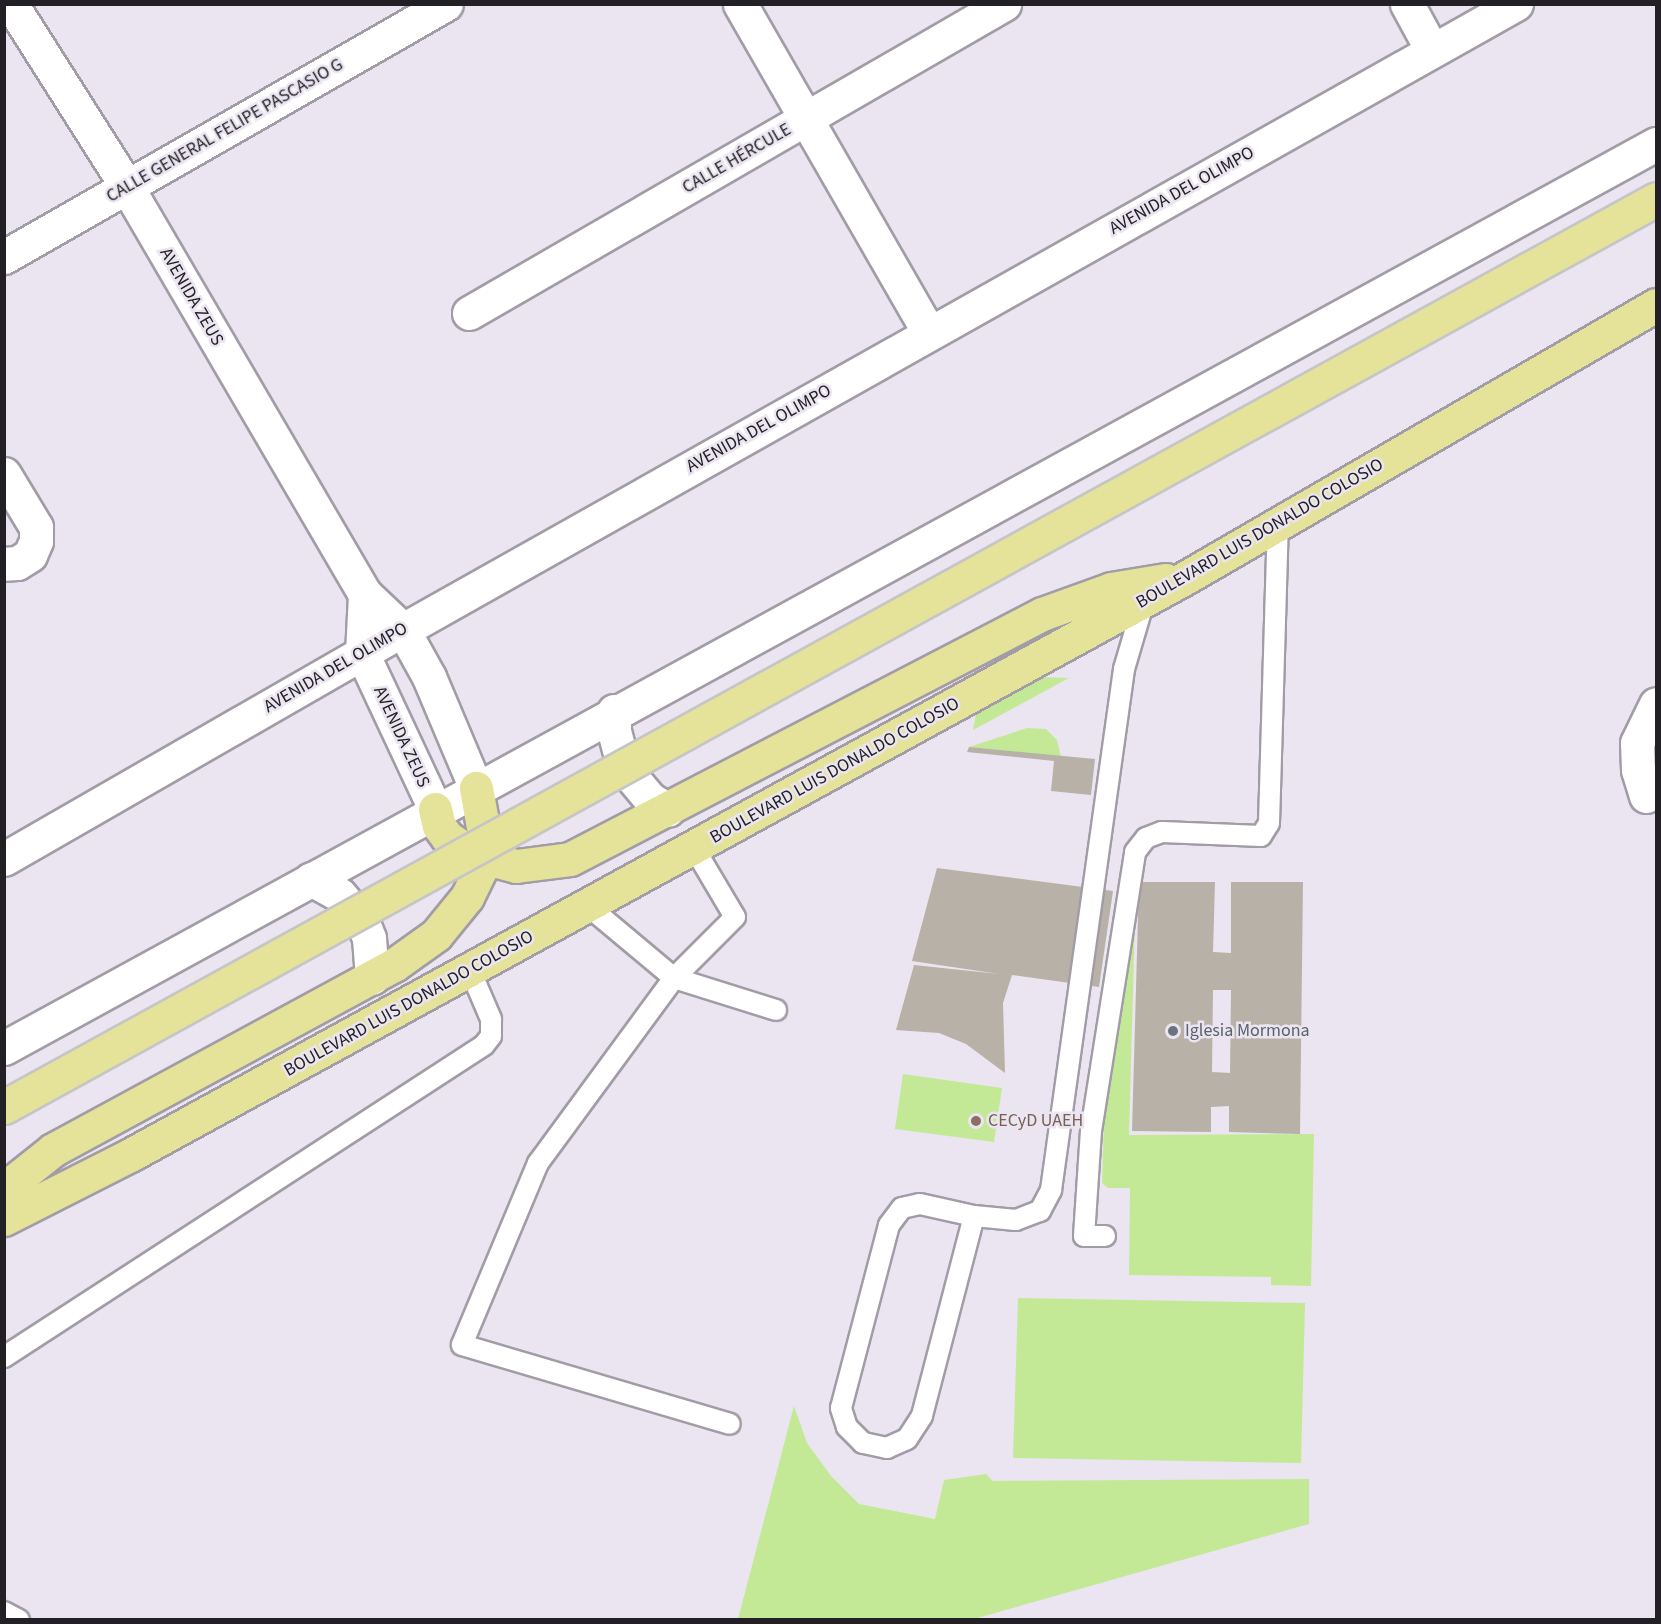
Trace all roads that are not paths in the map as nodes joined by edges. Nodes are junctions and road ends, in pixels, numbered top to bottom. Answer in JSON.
{"nodes":[{"id":1,"x":11,"y":4,"type":"edge"},
{"id":2,"x":446,"y":4,"type":"edge"},
{"id":3,"x":740,"y":4,"type":"edge"},
{"id":4,"x":1004,"y":4,"type":"edge"},
{"id":5,"x":1407,"y":4,"type":"edge"},
{"id":6,"x":1516,"y":4,"type":"edge"},
{"id":7,"x":1432,"y":50,"type":"junction"},
{"id":8,"x":805,"y":120,"type":"junction"},
{"id":9,"x":1656,"y":144,"type":"edge"},
{"id":10,"x":127,"y":186,"type":"junction"},
{"id":11,"x":1656,"y":199,"type":"edge"},
{"id":12,"x":4,"y":257,"type":"edge"},
{"id":13,"x":1656,"y":305,"type":"edge"},
{"id":14,"x":469,"y":313,"type":"dead end"},
{"id":15,"x":929,"y":333,"type":"junction"},
{"id":16,"x":4,"y":474,"type":"edge"},
{"id":17,"x":1278,"y":524,"type":"junction"},
{"id":18,"x":4,"y":564,"type":"edge"},
{"id":19,"x":1185,"y":578,"type":"junction"},
{"id":20,"x":364,"y":594,"type":"junction"},
{"id":21,"x":1144,"y":601,"type":"junction"},
{"id":22,"x":403,"y":630,"type":"junction"},
{"id":23,"x":362,"y":653,"type":"junction"},
{"id":24,"x":1656,"y":704,"type":"edge"},
{"id":25,"x":614,"y":711,"type":"junction"},
{"id":26,"x":476,"y":788,"type":"junction"},
{"id":27,"x":1646,"y":796,"type":"dead end"},
{"id":28,"x":435,"y":809,"type":"junction"},
{"id":29,"x":668,"y":810,"type":"junction"},
{"id":30,"x":694,"y":848,"type":"junction"},
{"id":31,"x":483,"y":858,"type":"junction"},
{"id":32,"x":4,"y":859,"type":"edge"},
{"id":33,"x":311,"y":879,"type":"junction"},
{"id":34,"x":588,"y":906,"type":"junction"},
{"id":35,"x":470,"y":970,"type":"junction"},
{"id":36,"x":372,"y":978,"type":"junction"},
{"id":37,"x":674,"y":978,"type":"junction"},
{"id":38,"x":776,"y":1010,"type":"dead end"},
{"id":39,"x":4,"y":1048,"type":"edge"},
{"id":40,"x":4,"y":1107,"type":"edge"},
{"id":41,"x":4,"y":1190,"type":"edge"},
{"id":42,"x":974,"y":1216,"type":"junction"},
{"id":43,"x":4,"y":1219,"type":"edge"},
{"id":44,"x":1105,"y":1236,"type":"dead end"},
{"id":45,"x":4,"y":1357,"type":"edge"},
{"id":46,"x":730,"y":1424,"type":"dead end"},
{"id":47,"x":4,"y":1612,"type":"edge"},
{"id":48,"x":19,"y":1620,"type":"edge"}],
"edges":[{"from":1,"to":10,"type":"street","name":"AVENIDA ZEUS"},
{"from":2,"to":10,"type":"street","name":"CALLE GENERAL FELIPE PASCASIO G"},
{"from":3,"to":8,"type":"street"},
{"from":4,"to":8,"type":"street","name":"CALLE HÉRCULE"},
{"from":5,"to":7,"type":"street"},
{"from":6,"to":7,"type":"street","name":"AVENIDA DEL OLIMPO"},
{"from":7,"to":15,"type":"street","name":"AVENIDA DEL OLIMPO"},
{"from":8,"to":14,"type":"street","name":"CALLE HÉRCULE"},
{"from":8,"to":15,"type":"street"},
{"from":9,"to":25,"type":"street"},
{"from":10,"to":12,"type":"street","name":"CALLE GENERAL FELIPE PASCASIO G"},
{"from":10,"to":20,"type":"street","name":"AVENIDA ZEUS"},
{"from":11,"to":40,"type":"main road","bridge":true},
{"from":13,"to":17,"type":"main road","name":"BOULEVARD LUIS DONALDO COLOSIO"},
{"from":15,"to":22,"type":"street","name":"AVENIDA DEL OLIMPO"},
{"from":16,"to":18,"type":"street"},
{"from":17,"to":19,"type":"main road","name":"BOULEVARD LUIS DONALDO COLOSIO"},
{"from":17,"to":44,"type":"lane"},
{"from":19,"to":21,"type":"main road","name":"BOULEVARD LUIS DONALDO COLOSIO"},
{"from":19,"to":29,"type":"main road"},
{"from":20,"to":22,"type":"street","name":"AVENIDA ZEUS"},
{"from":20,"to":23,"type":"street","name":"AVENIDA ZEUS"},
{"from":21,"to":30,"type":"main road","name":"BOULEVARD LUIS DONALDO COLOSIO"},
{"from":21,"to":42,"type":"lane"},
{"from":22,"to":23,"type":"street","name":"AVENIDA DEL OLIMPO"},
{"from":22,"to":26,"type":"street","name":"AVENIDA ZEUS"},
{"from":23,"to":28,"type":"street","name":"AVENIDA ZEUS"},
{"from":23,"to":32,"type":"street","name":"AVENIDA DEL OLIMPO"},
{"from":24,"to":27,"type":"street"},
{"from":25,"to":26,"type":"street"},
{"from":25,"to":29,"type":"street"},
{"from":26,"to":28,"type":"street"},
{"from":26,"to":31,"type":"main road"},
{"from":28,"to":31,"type":"main road"},
{"from":28,"to":33,"type":"street"},
{"from":29,"to":31,"type":"main road"},
{"from":30,"to":34,"type":"main road","name":"BOULEVARD LUIS DONALDO COLOSIO"},
{"from":30,"to":37,"type":"lane"},
{"from":31,"to":36,"type":"main road"},
{"from":33,"to":36,"type":"street"},
{"from":33,"to":39,"type":"street"},
{"from":34,"to":35,"type":"main road","name":"BOULEVARD LUIS DONALDO COLOSIO"},
{"from":34,"to":37,"type":"lane"},
{"from":35,"to":43,"type":"main road","name":"BOULEVARD LUIS DONALDO COLOSIO"},
{"from":35,"to":45,"type":"lane"},
{"from":36,"to":41,"type":"main road"},
{"from":37,"to":38,"type":"lane"},
{"from":37,"to":46,"type":"lane"},
{"from":42,"to":42,"type":"lane"},
{"from":47,"to":48,"type":"lane"}]}
